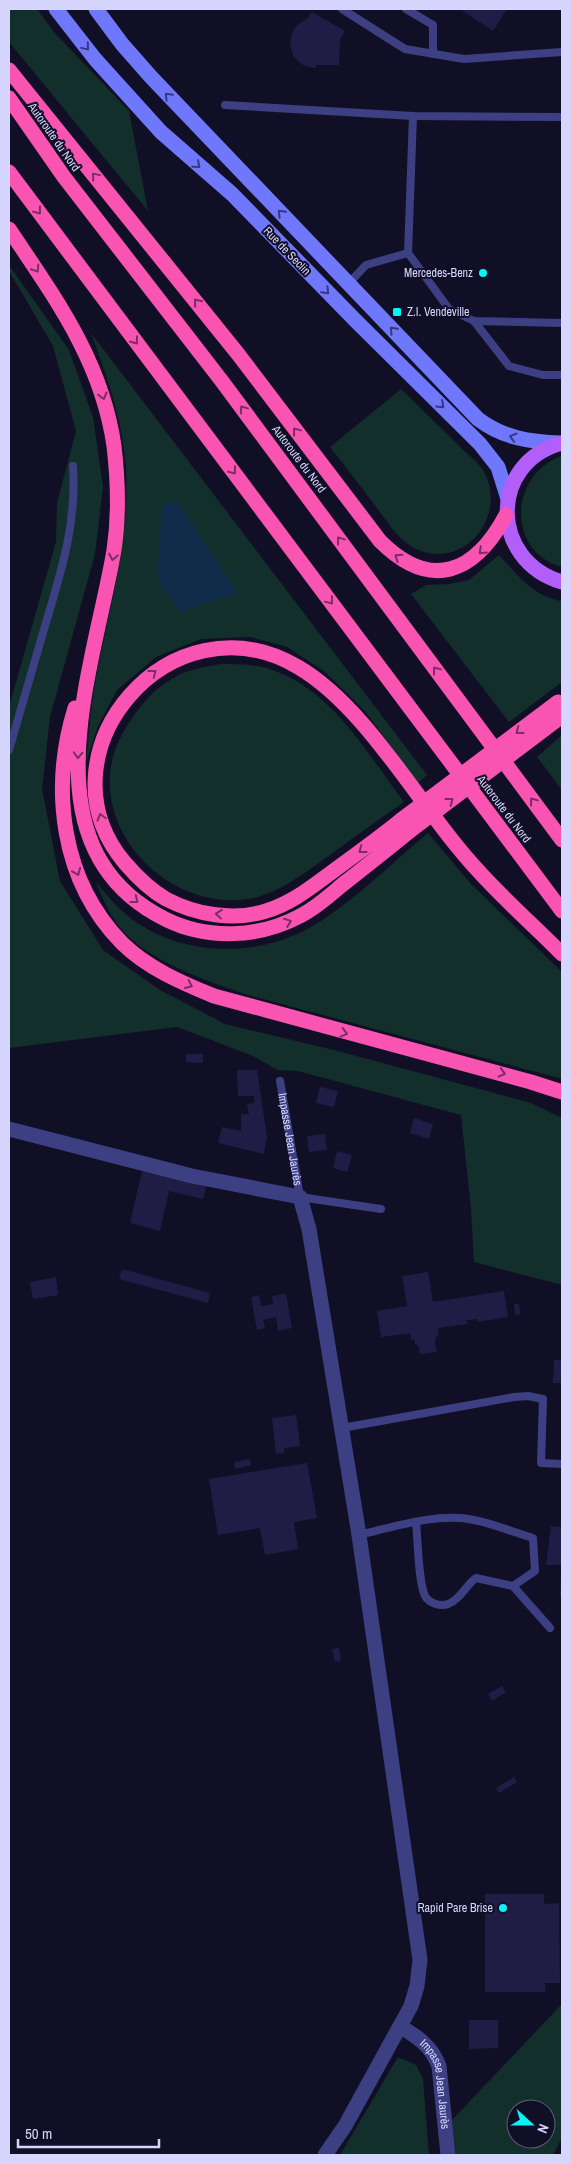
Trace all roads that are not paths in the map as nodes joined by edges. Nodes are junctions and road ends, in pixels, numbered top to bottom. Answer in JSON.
{"nodes":[{"id":1,"x":56,"y":9,"type":"edge"},
{"id":2,"x":96,"y":9,"type":"edge"},
{"id":3,"x":342,"y":9,"type":"edge"},
{"id":4,"x":406,"y":9,"type":"edge"},
{"id":5,"x":562,"y":52,"type":"edge"},
{"id":6,"x":433,"y":54,"type":"junction"},
{"id":7,"x":9,"y":70,"type":"edge"},
{"id":8,"x":9,"y":98,"type":"edge"},
{"id":9,"x":226,"y":105,"type":"dead end"},
{"id":10,"x":413,"y":116,"type":"junction"},
{"id":11,"x":562,"y":117,"type":"edge"},
{"id":12,"x":9,"y":172,"type":"edge"},
{"id":13,"x":9,"y":229,"type":"edge"},
{"id":14,"x":408,"y":252,"type":"junction"},
{"id":15,"x":349,"y":282,"type":"junction"},
{"id":16,"x":474,"y":321,"type":"junction"},
{"id":17,"x":562,"y":323,"type":"edge"},
{"id":18,"x":562,"y":375,"type":"edge"},
{"id":19,"x":561,"y":443,"type":"edge"},
{"id":20,"x":72,"y":466,"type":"dead end"},
{"id":21,"x":508,"y":499,"type":"junction"},
{"id":22,"x":506,"y":515,"type":"junction"},
{"id":23,"x":562,"y":582,"type":"edge"},
{"id":24,"x":92,"y":654,"type":"junction"},
{"id":25,"x":561,"y":705,"type":"edge"},
{"id":26,"x":9,"y":750,"type":"edge"},
{"id":27,"x":406,"y":825,"type":"junction"},
{"id":28,"x":562,"y":840,"type":"edge"},
{"id":29,"x":562,"y":912,"type":"edge"},
{"id":30,"x":562,"y":954,"type":"edge"},
{"id":31,"x":280,"y":1080,"type":"dead end"},
{"id":32,"x":562,"y":1092,"type":"edge"},
{"id":33,"x":9,"y":1129,"type":"edge"},
{"id":34,"x":300,"y":1197,"type":"junction"},
{"id":35,"x":381,"y":1209,"type":"dead end"},
{"id":36,"x":342,"y":1428,"type":"junction"},
{"id":37,"x":562,"y":1464,"type":"edge"},
{"id":38,"x":416,"y":1522,"type":"junction"},
{"id":39,"x":359,"y":1535,"type":"junction"},
{"id":40,"x":513,"y":1586,"type":"junction"},
{"id":41,"x":550,"y":1628,"type":"dead end"},
{"id":42,"x":401,"y":2026,"type":"junction"},
{"id":43,"x":325,"y":2155,"type":"edge"},
{"id":44,"x":448,"y":2155,"type":"edge"}],
"edges":[{"from":1,"to":21,"type":"main road","name":"Rue de Seclin","one_way":true},
{"from":15,"to":2,"type":"main road","name":"Rue de Seclin","one_way":true},
{"from":3,"to":6,"type":"lane"},
{"from":4,"to":6,"type":"lane"},
{"from":5,"to":6,"type":"lane"},
{"from":22,"to":7,"type":"highway","one_way":true},
{"from":28,"to":8,"type":"highway","name":"Autoroute du Nord","one_way":true},
{"from":9,"to":10,"type":"lane"},
{"from":10,"to":11,"type":"lane"},
{"from":10,"to":14,"type":"lane"},
{"from":12,"to":29,"type":"highway","name":"Autoroute du Nord","one_way":true},
{"from":13,"to":24,"type":"highway","one_way":true},
{"from":14,"to":15,"type":"lane"},
{"from":14,"to":16,"type":"lane"},
{"from":19,"to":15,"type":"main road","name":"Rue de Seclin","one_way":true},
{"from":16,"to":17,"type":"lane"},
{"from":16,"to":18,"type":"lane"},
{"from":19,"to":21,"type":"main road"},
{"from":20,"to":26,"type":"lane"},
{"from":21,"to":22,"type":"main road"},
{"from":22,"to":23,"type":"main road"},
{"from":24,"to":27,"type":"highway","one_way":true},
{"from":24,"to":32,"type":"highway","one_way":true},
{"from":25,"to":27,"type":"highway","bridge":true},
{"from":27,"to":30,"type":"highway","one_way":true},
{"from":31,"to":34,"type":"lane","name":"Impasse Jean Jaurès"},
{"from":33,"to":34,"type":"street"},
{"from":34,"to":35,"type":"lane"},
{"from":34,"to":36,"type":"street"},
{"from":36,"to":37,"type":"lane"},
{"from":36,"to":39,"type":"street"},
{"from":38,"to":39,"type":"lane"},
{"from":38,"to":40,"type":"lane"},
{"from":38,"to":40,"type":"lane"},
{"from":39,"to":42,"type":"street"},
{"from":40,"to":41,"type":"lane"},
{"from":42,"to":43,"type":"street"},
{"from":42,"to":44,"type":"street","name":"Impasse Jean Jaurès"}]}
